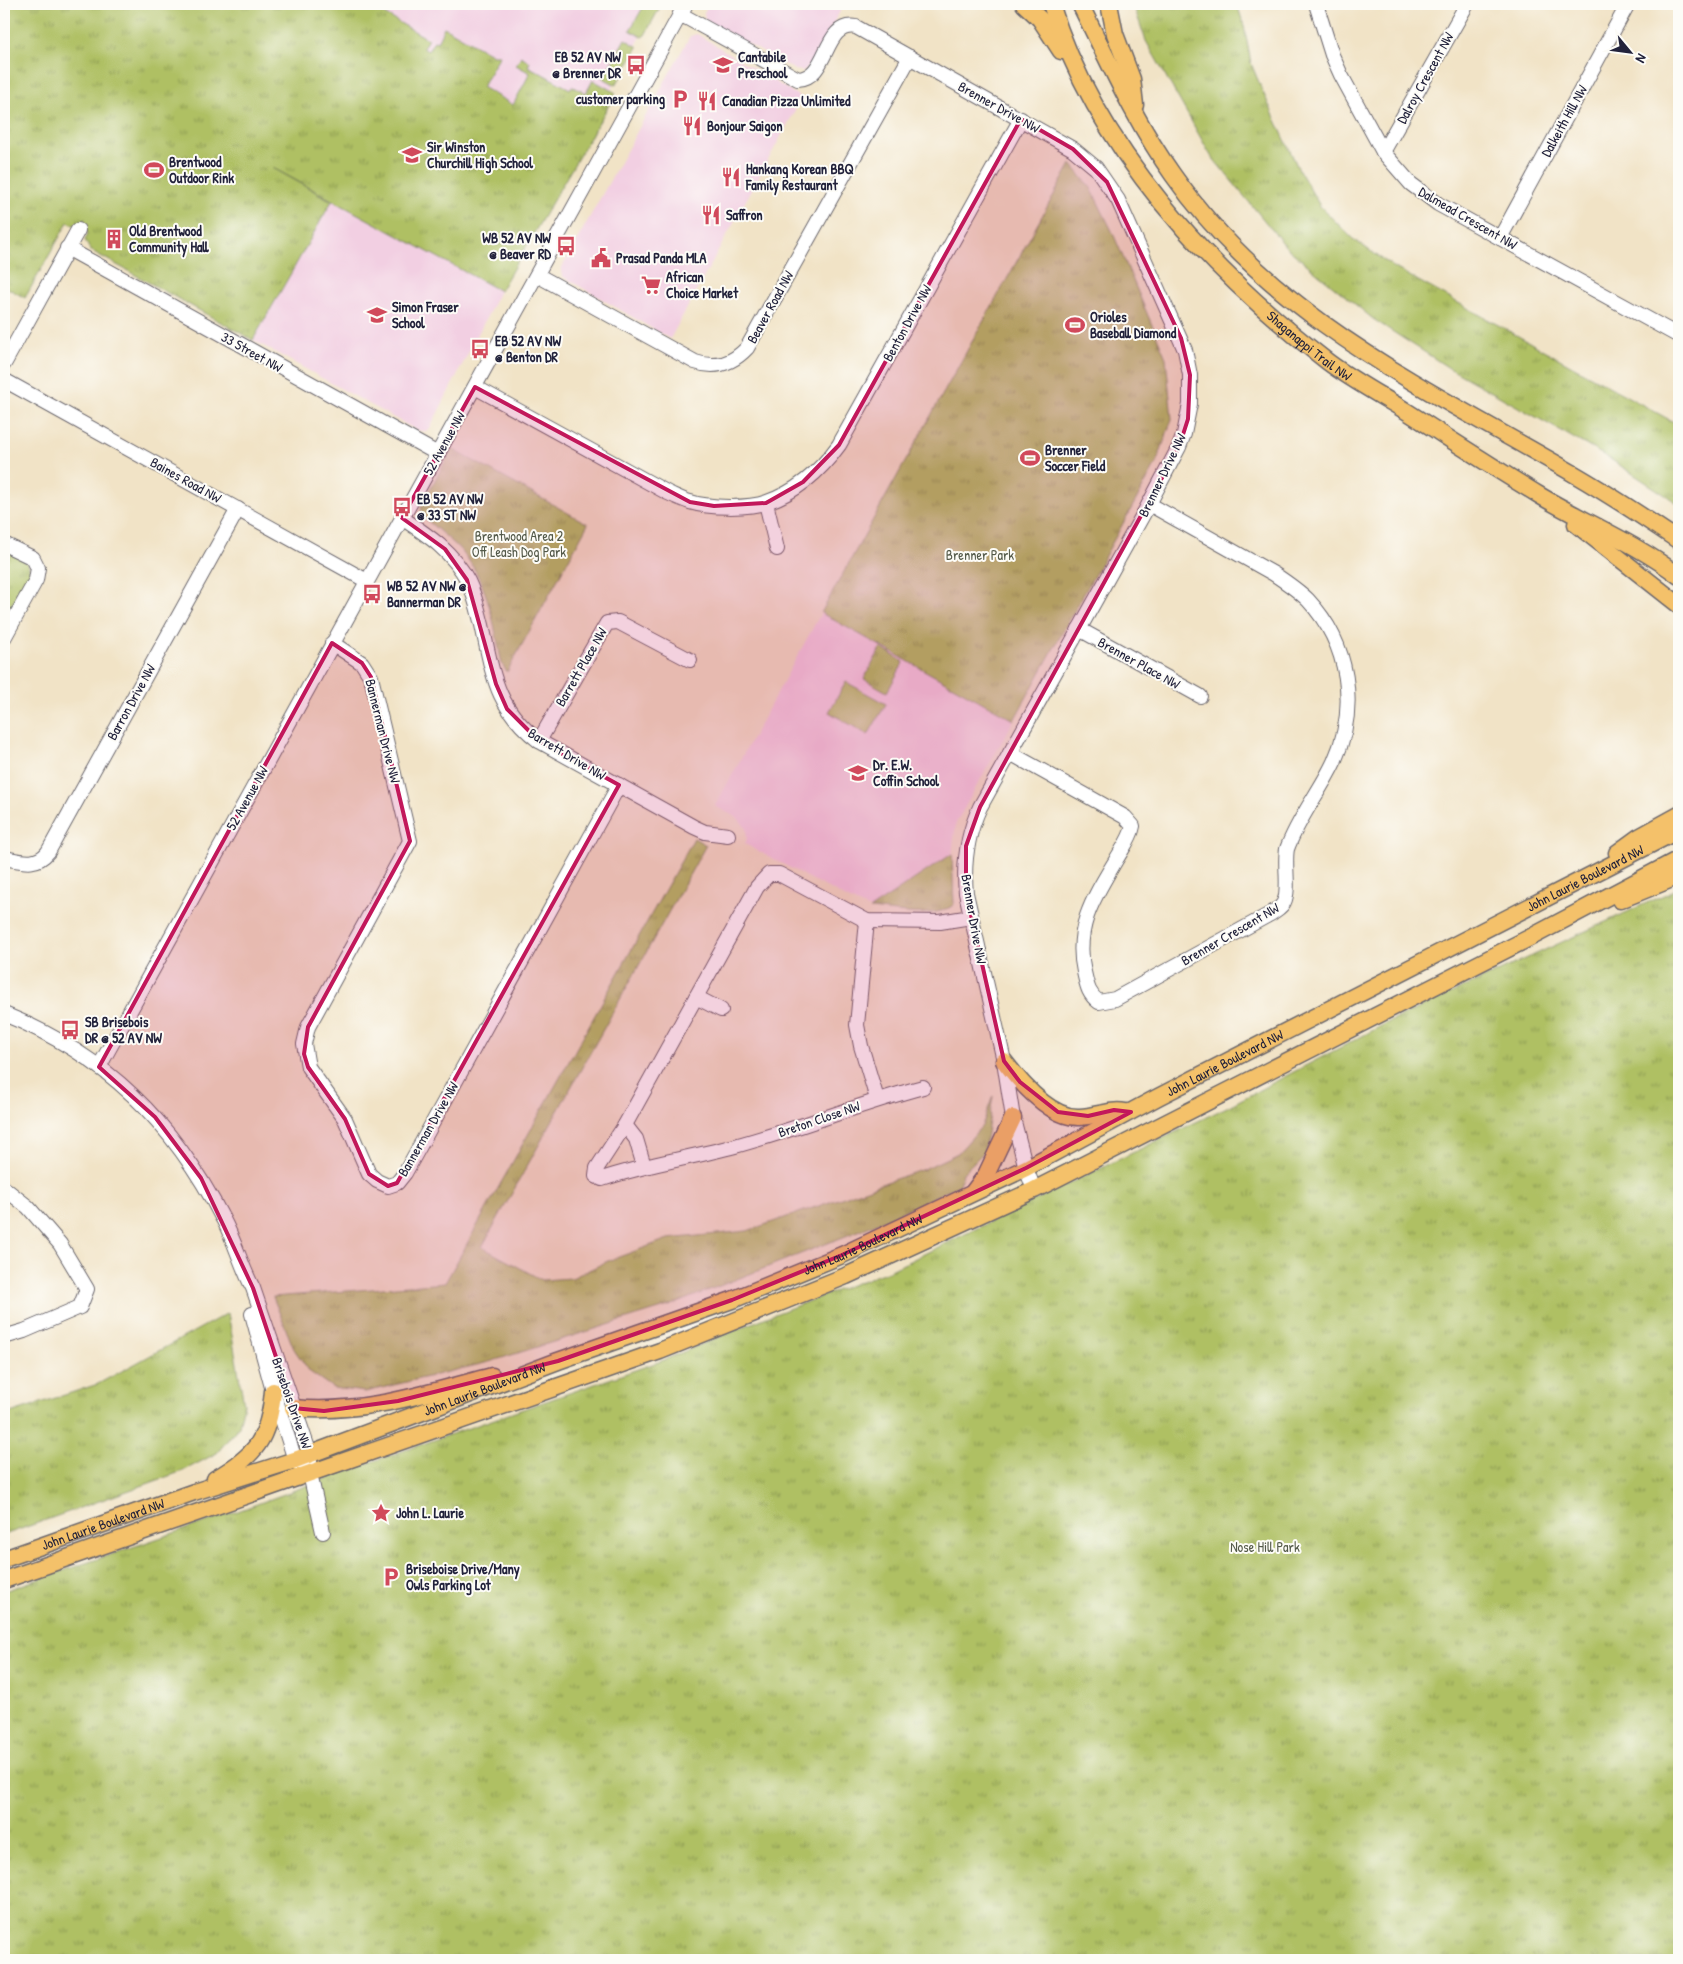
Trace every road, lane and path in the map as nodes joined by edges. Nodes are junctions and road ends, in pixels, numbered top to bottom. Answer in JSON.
{"nodes":[{"id":1,"x":1024,"y":4,"type":"edge"},
{"id":2,"x":1051,"y":4,"type":"edge"},
{"id":3,"x":1080,"y":4,"type":"edge"},
{"id":4,"x":1109,"y":4,"type":"edge"},
{"id":5,"x":1316,"y":4,"type":"edge"},
{"id":6,"x":1467,"y":4,"type":"edge"},
{"id":7,"x":1628,"y":4,"type":"edge"},
{"id":8,"x":683,"y":9,"type":"edge"},
{"id":9,"x":910,"y":57,"type":"junction"},
{"id":10,"x":1091,"y":95,"type":"junction"},
{"id":11,"x":1136,"y":117,"type":"junction"},
{"id":12,"x":1021,"y":119,"type":"junction"},
{"id":13,"x":1383,"y":152,"type":"junction"},
{"id":14,"x":78,"y":230,"type":"dead end"},
{"id":15,"x":1500,"y":238,"type":"junction"},
{"id":16,"x":67,"y":248,"type":"junction"},
{"id":17,"x":536,"y":275,"type":"junction"},
{"id":18,"x":1679,"y":336,"type":"edge"},
{"id":19,"x":4,"y":364,"type":"edge"},
{"id":20,"x":4,"y":380,"type":"edge"},
{"id":21,"x":475,"y":387,"type":"junction"},
{"id":22,"x":438,"y":454,"type":"junction"},
{"id":23,"x":1541,"y":496,"type":"junction"},
{"id":24,"x":766,"y":503,"type":"junction"},
{"id":25,"x":1149,"y":504,"type":"junction"},
{"id":26,"x":238,"y":509,"type":"junction"},
{"id":27,"x":402,"y":518,"type":"junction"},
{"id":28,"x":1679,"y":541,"type":"edge"},
{"id":29,"x":4,"y":544,"type":"edge"},
{"id":30,"x":777,"y":549,"type":"dead end"},
{"id":31,"x":1679,"y":576,"type":"edge"},
{"id":32,"x":367,"y":581,"type":"junction"},
{"id":33,"x":1679,"y":605,"type":"edge"},
{"id":34,"x":1079,"y":629,"type":"junction"},
{"id":35,"x":4,"y":638,"type":"edge"},
{"id":36,"x":332,"y":643,"type":"junction"},
{"id":37,"x":690,"y":660,"type":"dead end"},
{"id":38,"x":1200,"y":696,"type":"dead end"},
{"id":39,"x":539,"y":741,"type":"junction"},
{"id":40,"x":1010,"y":753,"type":"junction"},
{"id":41,"x":619,"y":785,"type":"junction"},
{"id":42,"x":1679,"y":815,"type":"edge"},
{"id":43,"x":1679,"y":830,"type":"edge"},
{"id":44,"x":728,"y":835,"type":"dead end"},
{"id":45,"x":4,"y":858,"type":"edge"},
{"id":46,"x":1679,"y":859,"type":"edge"},
{"id":47,"x":1679,"y":876,"type":"edge"},
{"id":48,"x":1583,"y":879,"type":"junction"},
{"id":49,"x":971,"y":917,"type":"junction"},
{"id":50,"x":867,"y":921,"type":"junction"},
{"id":51,"x":1537,"y":934,"type":"junction"},
{"id":52,"x":696,"y":997,"type":"junction"},
{"id":53,"x":721,"y":1010,"type":"dead end"},
{"id":54,"x":4,"y":1014,"type":"edge"},
{"id":55,"x":1004,"y":1062,"type":"junction"},
{"id":56,"x":99,"y":1067,"type":"junction"},
{"id":57,"x":923,"y":1087,"type":"dead end"},
{"id":58,"x":877,"y":1099,"type":"junction"},
{"id":59,"x":1131,"y":1112,"type":"junction"},
{"id":60,"x":1013,"y":1118,"type":"junction"},
{"id":61,"x":625,"y":1125,"type":"junction"},
{"id":62,"x":644,"y":1166,"type":"junction"},
{"id":63,"x":1026,"y":1168,"type":"junction"},
{"id":64,"x":4,"y":1188,"type":"edge"},
{"id":65,"x":1034,"y":1190,"type":"junction"},
{"id":66,"x":972,"y":1194,"type":"junction"},
{"id":67,"x":243,"y":1269,"type":"junction"},
{"id":68,"x":4,"y":1336,"type":"edge"},
{"id":69,"x":558,"y":1361,"type":"junction"},
{"id":70,"x":273,"y":1391,"type":"junction"},
{"id":71,"x":293,"y":1408,"type":"junction"},
{"id":72,"x":302,"y":1457,"type":"junction"},
{"id":73,"x":310,"y":1474,"type":"junction"},
{"id":74,"x":194,"y":1492,"type":"junction"},
{"id":75,"x":323,"y":1532,"type":"dead end"},
{"id":76,"x":4,"y":1559,"type":"edge"},
{"id":77,"x":4,"y":1580,"type":"edge"}],
"edges":[{"from":1,"to":10,"type":"main road"},
{"from":2,"to":10,"type":"main road","name":"Shaganappi Trail NW"},
{"from":3,"to":11,"type":"main road","name":"Shaganappi Trail NW"},
{"from":4,"to":11,"type":"main road"},
{"from":5,"to":13,"type":"street","name":"Dalmead Crescent NW"},
{"from":6,"to":13,"type":"street","name":"Dalroy Crescent NW"},
{"from":7,"to":15,"type":"street","name":"Dalkeith Hill NW"},
{"from":8,"to":9,"type":"street","name":"Brenner Drive NW"},
{"from":8,"to":17,"type":"street","name":"52 Avenue NW"},
{"from":9,"to":12,"type":"street","name":"Brenner Drive NW"},
{"from":9,"to":17,"type":"street","name":"Beaver Road NW"},
{"from":10,"to":23,"type":"main road","name":"Shaganappi Trail NW"},
{"from":11,"to":28,"type":"main road","name":"Shaganappi Trail NW"},
{"from":12,"to":24,"type":"street","name":"Benton Drive NW"},
{"from":12,"to":25,"type":"street","name":"Brenner Drive NW"},
{"from":13,"to":15,"type":"street","name":"Dalmead Crescent NW"},
{"from":14,"to":16,"type":"street"},
{"from":15,"to":18,"type":"street","name":"Dalmead Crescent NW"},
{"from":16,"to":19,"type":"street"},
{"from":16,"to":22,"type":"street","name":"33 Street NW"},
{"from":17,"to":21,"type":"street","name":"52 Avenue NW"},
{"from":20,"to":26,"type":"street","name":"Baines Road NW"},
{"from":21,"to":22,"type":"street","name":"52 Avenue NW"},
{"from":21,"to":24,"type":"street","name":"Benton Drive NW"},
{"from":22,"to":27,"type":"street","name":"52 Avenue NW"},
{"from":23,"to":31,"type":"main road","name":"Shaganappi Trail NW"},
{"from":23,"to":33,"type":"main road"},
{"from":24,"to":30,"type":"street"},
{"from":25,"to":34,"type":"street","name":"Brenner Drive NW"},
{"from":25,"to":40,"type":"street","name":"Brenner Crescent NW"},
{"from":26,"to":32,"type":"street","name":"Baines Road NW"},
{"from":26,"to":45,"type":"street","name":"Barron Drive NW"},
{"from":27,"to":32,"type":"street","name":"52 Avenue NW"},
{"from":27,"to":39,"type":"street","name":"Barrett Drive NW"},
{"from":29,"to":35,"type":"street"},
{"from":32,"to":36,"type":"street","name":"52 Avenue NW"},
{"from":34,"to":38,"type":"street","name":"Brenner Place NW"},
{"from":34,"to":40,"type":"street","name":"Brenner Drive NW"},
{"from":36,"to":41,"type":"street","name":"Bannerman Drive NW"},
{"from":36,"to":56,"type":"street","name":"52 Avenue NW"},
{"from":37,"to":39,"type":"street","name":"Barrett Place NW"},
{"from":39,"to":41,"type":"street","name":"Barrett Drive NW"},
{"from":40,"to":49,"type":"street","name":"Brenner Drive NW"},
{"from":41,"to":44,"type":"street","name":"Barrett Drive NW"},
{"from":42,"to":48,"type":"main road"},
{"from":43,"to":48,"type":"main road","name":"John Laurie Boulevard NW"},
{"from":46,"to":51,"type":"main road","name":"John Laurie Boulevard NW"},
{"from":47,"to":51,"type":"main road"},
{"from":48,"to":59,"type":"main road","name":"John Laurie Boulevard NW"},
{"from":49,"to":50,"type":"street","name":"Breton Close NW"},
{"from":49,"to":55,"type":"street","name":"Brenner Drive NW"},
{"from":50,"to":52,"type":"street","name":"Breton Close NW"},
{"from":50,"to":58,"type":"street","name":"Breton Close NW"},
{"from":51,"to":65,"type":"main road","name":"John Laurie Boulevard NW"},
{"from":52,"to":53,"type":"street"},
{"from":52,"to":61,"type":"street","name":"Breton Close NW"},
{"from":54,"to":56,"type":"street","name":"Brisebois Drive NW"},
{"from":55,"to":59,"type":"main road"},
{"from":55,"to":60,"type":"street","name":"Brenner Drive NW"},
{"from":56,"to":67,"type":"street","name":"Brisebois Drive NW"},
{"from":57,"to":58,"type":"street"},
{"from":58,"to":62,"type":"street","name":"Breton Close NW"},
{"from":59,"to":63,"type":"main road","name":"John Laurie Boulevard NW"},
{"from":60,"to":63,"type":"street","name":"Brenner Drive NW"},
{"from":60,"to":66,"type":"main road"},
{"from":61,"to":62,"type":"street"},
{"from":61,"to":62,"type":"street","name":"Breton Close NW"},
{"from":63,"to":65,"type":"street","name":"Brenner Drive NW"},
{"from":63,"to":66,"type":"main road","name":"John Laurie Boulevard NW"},
{"from":64,"to":68,"type":"street"},
{"from":65,"to":73,"type":"main road","name":"John Laurie Boulevard NW"},
{"from":66,"to":69,"type":"main road","name":"John Laurie Boulevard NW"},
{"from":67,"to":70,"type":"street","name":"Brisebois Drive NW"},
{"from":67,"to":71,"type":"street","name":"Brisebois Drive NW"},
{"from":69,"to":71,"type":"main road"},
{"from":69,"to":72,"type":"main road","name":"John Laurie Boulevard NW"},
{"from":70,"to":72,"type":"street","name":"Brisebois Drive NW"},
{"from":70,"to":74,"type":"main road"},
{"from":71,"to":72,"type":"street","name":"Brisebois Drive NW"},
{"from":72,"to":73,"type":"street","name":"Brisebois Drive NW"},
{"from":72,"to":74,"type":"main road","name":"John Laurie Boulevard NW"},
{"from":73,"to":75,"type":"street"},
{"from":73,"to":77,"type":"main road","name":"John Laurie Boulevard NW"},
{"from":74,"to":76,"type":"main road","name":"John Laurie Boulevard NW"}]}
